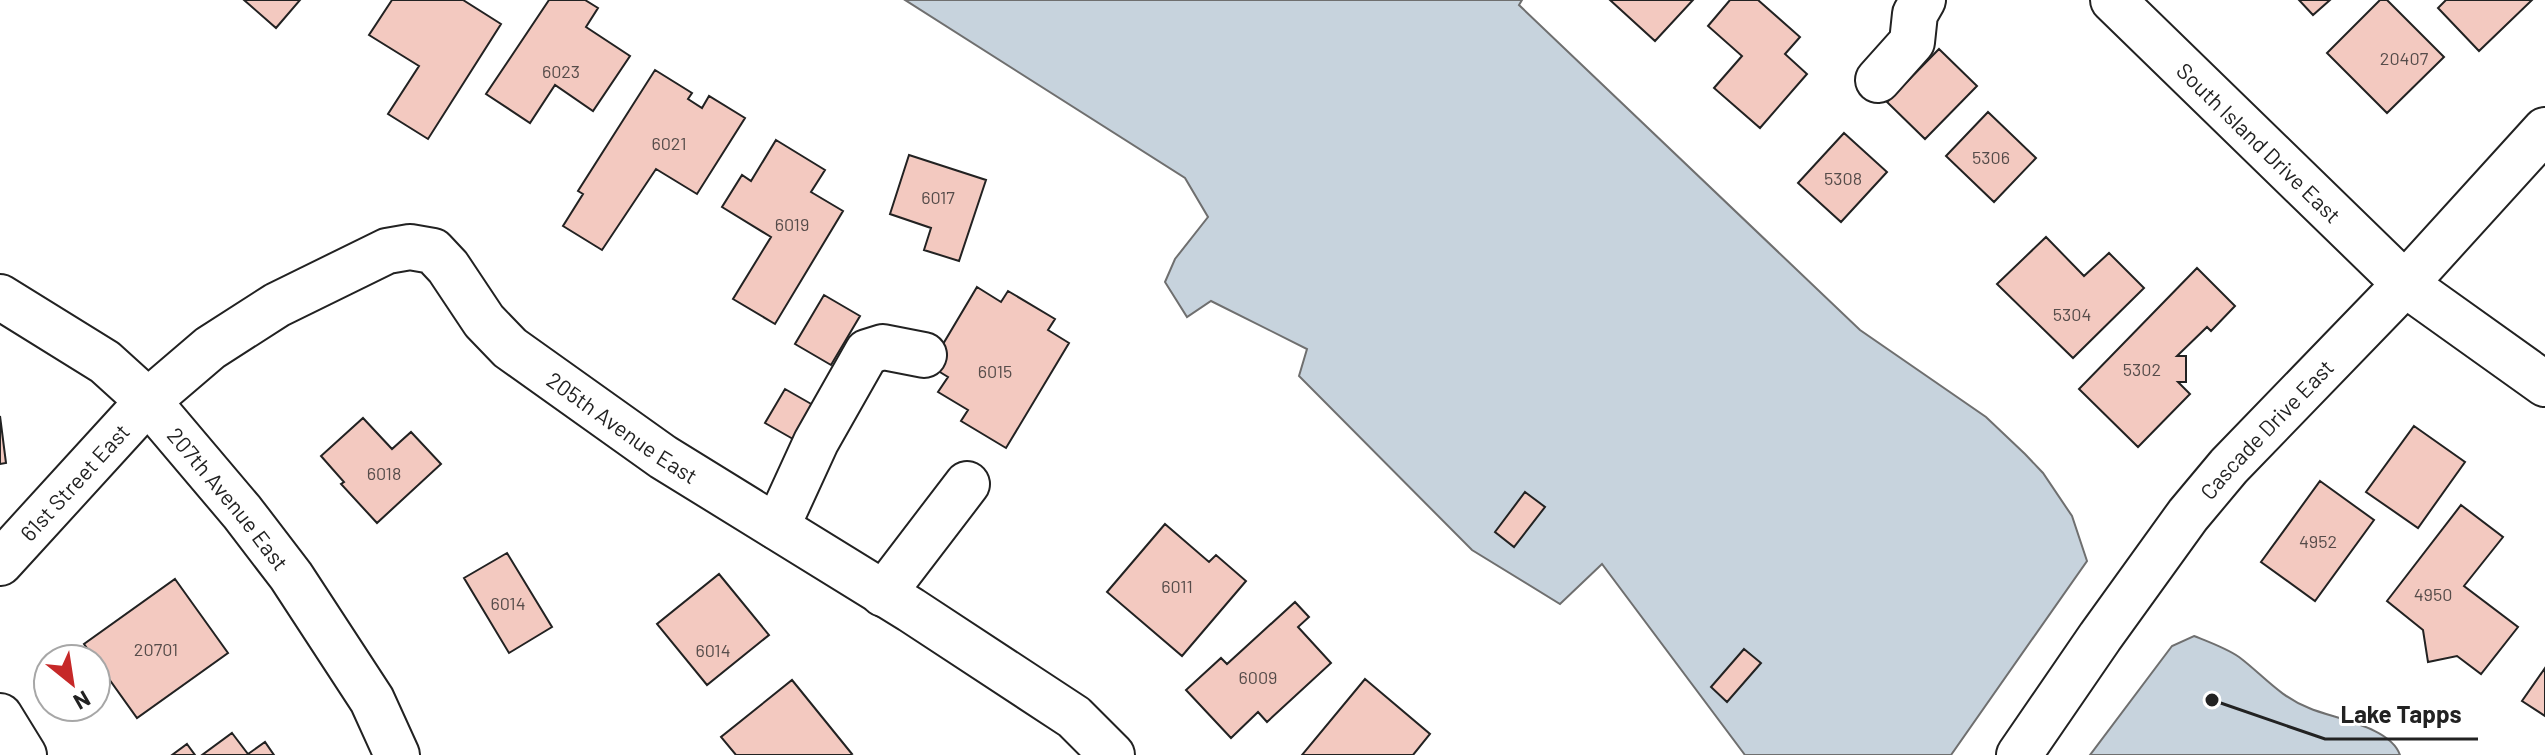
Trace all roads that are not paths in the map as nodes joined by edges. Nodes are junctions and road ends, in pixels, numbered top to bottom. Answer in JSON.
{"nodes":[{"id":1,"x":1923,"y":0,"type":"edge"},
{"id":2,"x":2113,"y":0,"type":"edge"},
{"id":3,"x":1878,"y":80,"type":"dead end"},
{"id":4,"x":2545,"y":130,"type":"edge"},
{"id":5,"x":2405,"y":284,"type":"junction"},
{"id":6,"x":0,"y":297,"type":"edge"},
{"id":7,"x":924,"y":355,"type":"dead end"},
{"id":8,"x":2545,"y":384,"type":"edge"},
{"id":9,"x":148,"y":401,"type":"junction"},
{"id":10,"x":967,"y":484,"type":"dead end"},
{"id":11,"x":777,"y":527,"type":"junction"},
{"id":12,"x":0,"y":563,"type":"edge"},
{"id":13,"x":883,"y":594,"type":"junction"},
{"id":14,"x":0,"y":716,"type":"edge"},
{"id":15,"x":24,"y":755,"type":"edge"},
{"id":16,"x":397,"y":755,"type":"edge"},
{"id":17,"x":1112,"y":755,"type":"edge"},
{"id":18,"x":2019,"y":755,"type":"edge"}],
"edges":[{"from":1,"to":3,"type":"street"},
{"from":2,"to":5,"type":"street","name":"South Island Drive East"},
{"from":4,"to":5,"type":"street","name":"Cascade Drive East"},
{"from":5,"to":8,"type":"street","name":"South Island Drive East"},
{"from":5,"to":18,"type":"street","name":"Cascade Drive East"},
{"from":6,"to":9,"type":"street","name":"207th Avenue East"},
{"from":7,"to":11,"type":"street"},
{"from":9,"to":11,"type":"street","name":"205th Avenue East"},
{"from":9,"to":12,"type":"street","name":"61st Street East"},
{"from":9,"to":16,"type":"street","name":"207th Avenue East"},
{"from":10,"to":13,"type":"street"},
{"from":11,"to":13,"type":"street","name":"205th Avenue East"},
{"from":13,"to":17,"type":"street","name":"205th Avenue East"},
{"from":14,"to":15,"type":"street"}]}
